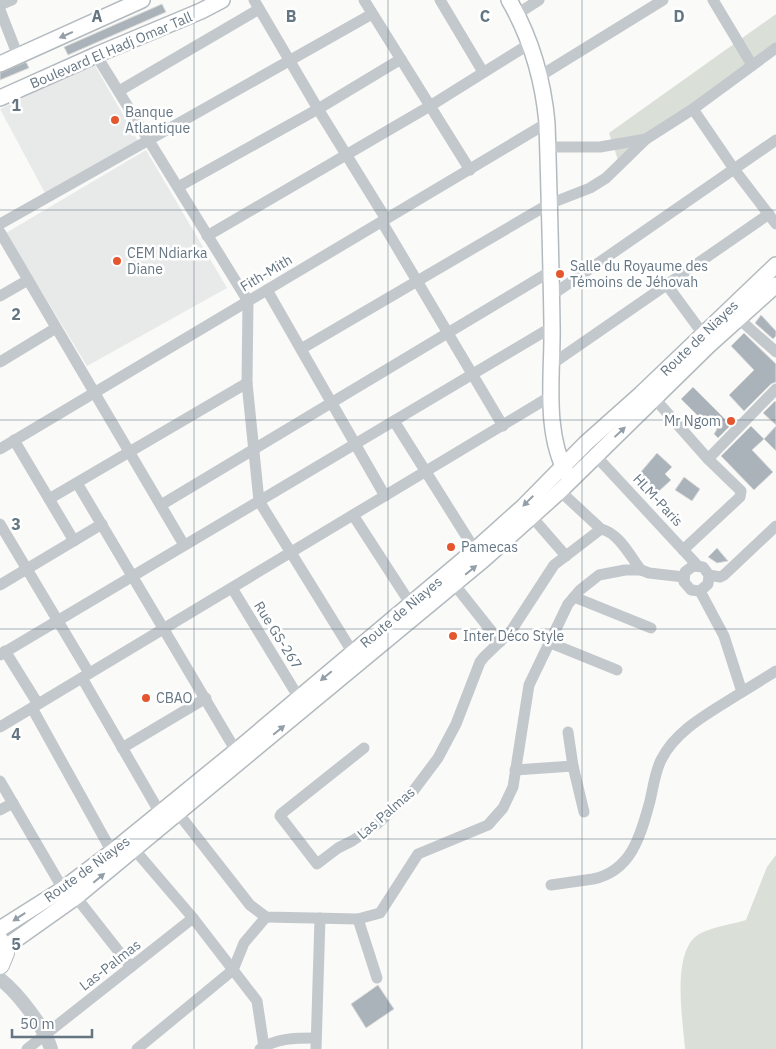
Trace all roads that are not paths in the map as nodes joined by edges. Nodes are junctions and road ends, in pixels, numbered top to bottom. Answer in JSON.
{"nodes":[{"id":1,"x":12,"y":0,"type":"edge"},
{"id":2,"x":142,"y":0,"type":"edge"},
{"id":3,"x":222,"y":0,"type":"edge"},
{"id":4,"x":364,"y":0,"type":"edge"},
{"id":5,"x":440,"y":0,"type":"edge"},
{"id":6,"x":509,"y":0,"type":"edge"},
{"id":7,"x":539,"y":0,"type":"edge"},
{"id":8,"x":663,"y":0,"type":"edge"},
{"id":9,"x":713,"y":0,"type":"edge"},
{"id":10,"x":256,"y":4,"type":"edge"},
{"id":11,"x":0,"y":5,"type":"edge"},
{"id":12,"x":0,"y":10,"type":"edge"},
{"id":13,"x":372,"y":14,"type":"junction"},
{"id":14,"x":517,"y":14,"type":"junction"},
{"id":15,"x":531,"y":43,"type":"junction"},
{"id":16,"x":776,"y":48,"type":"edge"},
{"id":17,"x":96,"y":55,"type":"junction"},
{"id":18,"x":18,"y":56,"type":"junction"},
{"id":19,"x":401,"y":59,"type":"junction"},
{"id":20,"x":289,"y":60,"type":"junction"},
{"id":21,"x":0,"y":64,"type":"edge"},
{"id":22,"x":752,"y":65,"type":"junction"},
{"id":23,"x":483,"y":72,"type":"junction"},
{"id":24,"x":540,"y":76,"type":"junction"},
{"id":25,"x":119,"y":91,"type":"junction"},
{"id":26,"x":0,"y":98,"type":"edge"},
{"id":27,"x":430,"y":106,"type":"junction"},
{"id":28,"x":318,"y":109,"type":"junction"},
{"id":29,"x":693,"y":109,"type":"junction"},
{"id":30,"x":547,"y":123,"type":"junction"},
{"id":31,"x":646,"y":139,"type":"junction"},
{"id":32,"x":148,"y":140,"type":"junction"},
{"id":33,"x":776,"y":140,"type":"edge"},
{"id":34,"x":548,"y":147,"type":"junction"},
{"id":35,"x":346,"y":155,"type":"junction"},
{"id":36,"x":734,"y":169,"type":"junction"},
{"id":37,"x":470,"y":170,"type":"junction"},
{"id":38,"x":178,"y":187,"type":"junction"},
{"id":39,"x":549,"y":204,"type":"junction"},
{"id":40,"x":769,"y":214,"type":"junction"},
{"id":41,"x":384,"y":220,"type":"junction"},
{"id":42,"x":0,"y":224,"type":"edge"},
{"id":43,"x":776,"y":224,"type":"edge"},
{"id":44,"x":0,"y":232,"type":"edge"},
{"id":45,"x":207,"y":236,"type":"junction"},
{"id":46,"x":776,"y":265,"type":"edge"},
{"id":47,"x":551,"y":270,"type":"junction"},
{"id":48,"x":28,"y":280,"type":"junction"},
{"id":49,"x":416,"y":280,"type":"junction"},
{"id":50,"x":776,"y":285,"type":"edge"},
{"id":51,"x":667,"y":286,"type":"junction"},
{"id":52,"x":267,"y":290,"type":"junction"},
{"id":53,"x":552,"y":295,"type":"junction"},
{"id":54,"x":0,"y":296,"type":"edge"},
{"id":55,"x":248,"y":302,"type":"junction"},
{"id":56,"x":738,"y":318,"type":"junction"},
{"id":57,"x":552,"y":327,"type":"junction"},
{"id":58,"x":56,"y":328,"type":"junction"},
{"id":59,"x":448,"y":333,"type":"junction"},
{"id":60,"x":703,"y":334,"type":"junction"},
{"id":61,"x":301,"y":349,"type":"junction"},
{"id":62,"x":776,"y":352,"type":"edge"},
{"id":63,"x":0,"y":362,"type":"edge"},
{"id":64,"x":552,"y":364,"type":"junction"},
{"id":65,"x":472,"y":374,"type":"junction"},
{"id":66,"x":247,"y":383,"type":"junction"},
{"id":67,"x":776,"y":389,"type":"edge"},
{"id":68,"x":94,"y":393,"type":"junction"},
{"id":69,"x":551,"y":396,"type":"junction"},
{"id":70,"x":655,"y":399,"type":"junction"},
{"id":71,"x":332,"y":403,"type":"junction"},
{"id":72,"x":394,"y":421,"type":"junction"},
{"id":73,"x":503,"y":426,"type":"junction"},
{"id":74,"x":14,"y":440,"type":"junction"},
{"id":75,"x":356,"y":444,"type":"junction"},
{"id":76,"x":0,"y":449,"type":"edge"},
{"id":77,"x":254,"y":449,"type":"junction"},
{"id":78,"x":129,"y":452,"type":"junction"},
{"id":79,"x":595,"y":455,"type":"junction"},
{"id":80,"x":708,"y":458,"type":"junction"},
{"id":81,"x":425,"y":472,"type":"junction"},
{"id":82,"x":567,"y":473,"type":"junction"},
{"id":83,"x":77,"y":483,"type":"junction"},
{"id":84,"x":560,"y":491,"type":"junction"},
{"id":85,"x":385,"y":496,"type":"junction"},
{"id":86,"x":49,"y":499,"type":"junction"},
{"id":87,"x":259,"y":501,"type":"junction"},
{"id":88,"x":160,"y":505,"type":"junction"},
{"id":89,"x":353,"y":516,"type":"junction"},
{"id":90,"x":532,"y":517,"type":"junction"},
{"id":91,"x":0,"y":524,"type":"edge"},
{"id":92,"x":102,"y":524,"type":"junction"},
{"id":93,"x":776,"y":526,"type":"edge"},
{"id":94,"x":601,"y":528,"type":"junction"},
{"id":95,"x":74,"y":541,"type":"junction"},
{"id":96,"x":184,"y":545,"type":"junction"},
{"id":97,"x":475,"y":550,"type":"junction"},
{"id":98,"x":683,"y":550,"type":"junction"},
{"id":99,"x":292,"y":552,"type":"junction"},
{"id":100,"x":566,"y":556,"type":"junction"},
{"id":101,"x":698,"y":566,"type":"junction"},
{"id":102,"x":27,"y":569,"type":"junction"},
{"id":103,"x":641,"y":570,"type":"junction"},
{"id":104,"x":709,"y":575,"type":"junction"},
{"id":105,"x":132,"y":576,"type":"junction"},
{"id":106,"x":684,"y":577,"type":"junction"},
{"id":107,"x":0,"y":584,"type":"edge"},
{"id":108,"x":454,"y":584,"type":"junction"},
{"id":109,"x":232,"y":588,"type":"junction"},
{"id":110,"x":700,"y":591,"type":"junction"},
{"id":111,"x":574,"y":597,"type":"junction"},
{"id":112,"x":410,"y":603,"type":"junction"},
{"id":113,"x":58,"y":620,"type":"junction"},
{"id":114,"x":651,"y":628,"type":"dead end"},
{"id":115,"x":164,"y":629,"type":"junction"},
{"id":116,"x":500,"y":642,"type":"junction"},
{"id":117,"x":548,"y":642,"type":"junction"},
{"id":118,"x":3,"y":653,"type":"edge"},
{"id":119,"x":353,"y":653,"type":"junction"},
{"id":120,"x":617,"y":670,"type":"dead end"},
{"id":121,"x":776,"y":671,"type":"edge"},
{"id":122,"x":86,"y":676,"type":"junction"},
{"id":123,"x":742,"y":692,"type":"junction"},
{"id":124,"x":206,"y":698,"type":"junction"},
{"id":125,"x":299,"y":698,"type":"junction"},
{"id":126,"x":35,"y":706,"type":"junction"},
{"id":127,"x":0,"y":727,"type":"edge"},
{"id":128,"x":568,"y":732,"type":"dead end"},
{"id":129,"x":122,"y":748,"type":"junction"},
{"id":130,"x":364,"y":748,"type":"dead end"},
{"id":131,"x":236,"y":751,"type":"junction"},
{"id":132,"x":573,"y":766,"type":"junction"},
{"id":133,"x":515,"y":770,"type":"junction"},
{"id":134,"x":0,"y":781,"type":"edge"},
{"id":135,"x":13,"y":803,"type":"junction"},
{"id":136,"x":0,"y":810,"type":"edge"},
{"id":137,"x":584,"y":812,"type":"dead end"},
{"id":138,"x":160,"y":813,"type":"junction"},
{"id":139,"x":178,"y":813,"type":"junction"},
{"id":140,"x":134,"y":849,"type":"junction"},
{"id":141,"x":112,"y":852,"type":"junction"},
{"id":142,"x":551,"y":885,"type":"dead end"},
{"id":143,"x":63,"y":889,"type":"junction"},
{"id":144,"x":76,"y":897,"type":"junction"},
{"id":145,"x":266,"y":916,"type":"junction"},
{"id":146,"x":194,"y":918,"type":"junction"},
{"id":147,"x":320,"y":918,"type":"junction"},
{"id":148,"x":358,"y":919,"type":"junction"},
{"id":149,"x":0,"y":929,"type":"edge"},
{"id":150,"x":2,"y":963,"type":"edge"},
{"id":151,"x":131,"y":967,"type":"junction"},
{"id":152,"x":233,"y":970,"type":"junction"},
{"id":153,"x":377,"y":978,"type":"dead end"},
{"id":154,"x":46,"y":1034,"type":"junction"},
{"id":155,"x":316,"y":1044,"type":"edge"},
{"id":156,"x":262,"y":1048,"type":"edge"},
{"id":157,"x":27,"y":1049,"type":"edge"},
{"id":158,"x":51,"y":1049,"type":"edge"},
{"id":159,"x":137,"y":1049,"type":"edge"}],
"edges":[{"from":1,"to":11,"type":"street"},
{"from":2,"to":18,"type":"main road","one_way":true},
{"from":3,"to":17,"type":"main road","name":"Boulevard El Hadj Omar Tall"},
{"from":4,"to":13,"type":"street"},
{"from":5,"to":23,"type":"street"},
{"from":6,"to":14,"type":"main road"},
{"from":7,"to":14,"type":"street"},
{"from":8,"to":24,"type":"street"},
{"from":9,"to":22,"type":"street"},
{"from":10,"to":20,"type":"street"},
{"from":10,"to":25,"type":"street"},
{"from":12,"to":18,"type":"street"},
{"from":13,"to":19,"type":"street"},
{"from":13,"to":20,"type":"street"},
{"from":14,"to":15,"type":"main road"},
{"from":15,"to":23,"type":"street"},
{"from":15,"to":24,"type":"main road"},
{"from":16,"to":22,"type":"street"},
{"from":17,"to":25,"type":"street"},
{"from":17,"to":26,"type":"main road","name":"Boulevard El Hadj Omar Tall"},
{"from":18,"to":21,"type":"main road"},
{"from":19,"to":27,"type":"street"},
{"from":19,"to":28,"type":"street"},
{"from":20,"to":28,"type":"street"},
{"from":20,"to":32,"type":"street"},
{"from":22,"to":29,"type":"street"},
{"from":23,"to":27,"type":"street"},
{"from":24,"to":30,"type":"main road"},
{"from":25,"to":32,"type":"street"},
{"from":27,"to":35,"type":"street"},
{"from":27,"to":37,"type":"street"},
{"from":28,"to":35,"type":"street"},
{"from":28,"to":38,"type":"street"},
{"from":29,"to":31,"type":"street"},
{"from":29,"to":36,"type":"street"},
{"from":30,"to":34,"type":"main road"},
{"from":30,"to":37,"type":"street","name":"Fith-Mith"},
{"from":31,"to":34,"type":"street"},
{"from":31,"to":39,"type":"street"},
{"from":32,"to":38,"type":"street"},
{"from":32,"to":42,"type":"street"},
{"from":33,"to":36,"type":"street"},
{"from":34,"to":39,"type":"main road"},
{"from":35,"to":41,"type":"street"},
{"from":35,"to":45,"type":"street"},
{"from":36,"to":40,"type":"street"},
{"from":36,"to":53,"type":"street"},
{"from":37,"to":41,"type":"street","name":"Fith-Mith"},
{"from":38,"to":45,"type":"street"},
{"from":39,"to":47,"type":"main road"},
{"from":39,"to":49,"type":"street"},
{"from":40,"to":43,"type":"street"},
{"from":40,"to":51,"type":"street"},
{"from":41,"to":49,"type":"street"},
{"from":41,"to":52,"type":"street","name":"Fith-Mith"},
{"from":44,"to":48,"type":"street"},
{"from":45,"to":55,"type":"street"},
{"from":46,"to":60,"type":"main road","name":"Route de Niayes"},
{"from":47,"to":53,"type":"main road"},
{"from":47,"to":59,"type":"street"},
{"from":48,"to":54,"type":"street"},
{"from":48,"to":58,"type":"street"},
{"from":49,"to":59,"type":"street"},
{"from":49,"to":61,"type":"street"},
{"from":50,"to":56,"type":"main road","name":"Route de Niayes"},
{"from":51,"to":60,"type":"street"},
{"from":51,"to":64,"type":"street"},
{"from":52,"to":55,"type":"street","name":"Fith-Mith"},
{"from":52,"to":61,"type":"street"},
{"from":53,"to":57,"type":"main road"},
{"from":55,"to":66,"type":"street"},
{"from":55,"to":68,"type":"street","name":"Fith-Mith"},
{"from":56,"to":62,"type":"street"},
{"from":56,"to":70,"type":"main road","name":"Route de Niayes"},
{"from":57,"to":64,"type":"main road"},
{"from":57,"to":65,"type":"street"},
{"from":58,"to":63,"type":"street"},
{"from":58,"to":68,"type":"street"},
{"from":59,"to":65,"type":"street"},
{"from":59,"to":71,"type":"street"},
{"from":60,"to":82,"type":"main road","name":"Route de Niayes"},
{"from":61,"to":71,"type":"street"},
{"from":64,"to":69,"type":"main road"},
{"from":65,"to":72,"type":"street"},
{"from":65,"to":73,"type":"street"},
{"from":66,"to":77,"type":"street"},
{"from":66,"to":78,"type":"street"},
{"from":67,"to":80,"type":"street"},
{"from":68,"to":74,"type":"street","name":"Fith-Mith"},
{"from":68,"to":78,"type":"street"},
{"from":69,"to":73,"type":"street"},
{"from":69,"to":82,"type":"main road"},
{"from":79,"to":70,"type":"main road","name":"Route de Niayes","one_way":true},
{"from":70,"to":80,"type":"street"},
{"from":71,"to":75,"type":"street"},
{"from":71,"to":77,"type":"street"},
{"from":72,"to":75,"type":"street"},
{"from":72,"to":81,"type":"street"},
{"from":73,"to":81,"type":"street"},
{"from":74,"to":76,"type":"street","name":"Fith-Mith"},
{"from":74,"to":86,"type":"street"},
{"from":75,"to":85,"type":"street"},
{"from":75,"to":87,"type":"street"},
{"from":77,"to":87,"type":"street"},
{"from":77,"to":88,"type":"street"},
{"from":78,"to":83,"type":"street"},
{"from":78,"to":88,"type":"street"},
{"from":79,"to":82,"type":"main road","name":"Route de Niayes"},
{"from":79,"to":98,"type":"street","name":"HLM-Paris"},
{"from":80,"to":98,"type":"street"},
{"from":81,"to":85,"type":"street"},
{"from":81,"to":97,"type":"street"},
{"from":82,"to":84,"type":"main road","name":"Route de Niayes"},
{"from":82,"to":97,"type":"main road","name":"Route de Niayes","one_way":true},
{"from":83,"to":86,"type":"street"},
{"from":83,"to":92,"type":"street"},
{"from":84,"to":90,"type":"main road","name":"Route de Niayes"},
{"from":84,"to":94,"type":"street"},
{"from":85,"to":89,"type":"street"},
{"from":86,"to":95,"type":"street"},
{"from":87,"to":96,"type":"street"},
{"from":87,"to":99,"type":"street"},
{"from":88,"to":96,"type":"street"},
{"from":89,"to":99,"type":"street"},
{"from":89,"to":112,"type":"street"},
{"from":90,"to":100,"type":"street"},
{"from":108,"to":90,"type":"main road","name":"Route de Niayes","one_way":true},
{"from":91,"to":102,"type":"street"},
{"from":92,"to":95,"type":"street"},
{"from":92,"to":105,"type":"street"},
{"from":93,"to":104,"type":"street"},
{"from":94,"to":100,"type":"street"},
{"from":94,"to":103,"type":"street"},
{"from":95,"to":102,"type":"street"},
{"from":96,"to":105,"type":"street"},
{"from":97,"to":112,"type":"main road","name":"Route de Niayes"},
{"from":98,"to":101,"type":"street","name":"HLM-Paris"},
{"from":99,"to":109,"type":"street"},
{"from":99,"to":119,"type":"street"},
{"from":100,"to":116,"type":"street"},
{"from":101,"to":104,"type":"street"},
{"from":101,"to":106,"type":"street"},
{"from":102,"to":107,"type":"street"},
{"from":102,"to":113,"type":"street"},
{"from":103,"to":106,"type":"street"},
{"from":103,"to":111,"type":"street"},
{"from":104,"to":110,"type":"street"},
{"from":105,"to":113,"type":"street"},
{"from":105,"to":115,"type":"street"},
{"from":106,"to":110,"type":"street"},
{"from":108,"to":116,"type":"street"},
{"from":139,"to":108,"type":"main road","name":"Route de Niayes","one_way":true},
{"from":109,"to":115,"type":"street"},
{"from":109,"to":125,"type":"street","name":"Rue GS-267"},
{"from":110,"to":123,"type":"street"},
{"from":111,"to":114,"type":"street"},
{"from":111,"to":117,"type":"street"},
{"from":112,"to":119,"type":"main road","name":"Route de Niayes"},
{"from":113,"to":118,"type":"street"},
{"from":113,"to":122,"type":"street"},
{"from":115,"to":122,"type":"street"},
{"from":115,"to":124,"type":"street"},
{"from":116,"to":130,"type":"street","name":"Las Palmas"},
{"from":117,"to":120,"type":"street"},
{"from":117,"to":133,"type":"street"},
{"from":118,"to":126,"type":"street"},
{"from":119,"to":125,"type":"main road","name":"Route de Niayes","one_way":true},
{"from":121,"to":123,"type":"street"},
{"from":122,"to":126,"type":"street"},
{"from":122,"to":129,"type":"street"},
{"from":123,"to":142,"type":"street"},
{"from":124,"to":129,"type":"street"},
{"from":124,"to":131,"type":"street"},
{"from":125,"to":131,"type":"main road","name":"Route de Niayes"},
{"from":126,"to":127,"type":"street"},
{"from":126,"to":141,"type":"street"},
{"from":128,"to":132,"type":"street"},
{"from":129,"to":138,"type":"street"},
{"from":131,"to":138,"type":"main road","name":"Route de Niayes"},
{"from":132,"to":133,"type":"street"},
{"from":132,"to":137,"type":"street"},
{"from":133,"to":148,"type":"street"},
{"from":134,"to":135,"type":"street"},
{"from":135,"to":136,"type":"street"},
{"from":135,"to":143,"type":"street"},
{"from":138,"to":141,"type":"main road","name":"Route de Niayes"},
{"from":139,"to":140,"type":"main road","name":"Route de Niayes"},
{"from":139,"to":145,"type":"street"},
{"from":144,"to":140,"type":"main road","name":"Route de Niayes","one_way":true},
{"from":140,"to":146,"type":"street"},
{"from":141,"to":143,"type":"main road","name":"Route de Niayes"},
{"from":143,"to":149,"type":"main road","name":"Route de Niayes","one_way":true},
{"from":144,"to":150,"type":"main road","name":"Route de Niayes"},
{"from":144,"to":151,"type":"street"},
{"from":145,"to":147,"type":"street"},
{"from":145,"to":152,"type":"street"},
{"from":146,"to":151,"type":"street","name":"Las-Palmas"},
{"from":146,"to":152,"type":"street"},
{"from":147,"to":148,"type":"street"},
{"from":147,"to":155,"type":"street"},
{"from":148,"to":153,"type":"street"},
{"from":150,"to":154,"type":"street"},
{"from":151,"to":154,"type":"street","name":"Las-Palmas"},
{"from":152,"to":156,"type":"street"},
{"from":152,"to":159,"type":"street"},
{"from":154,"to":157,"type":"street","name":"Las-Palmas"},
{"from":154,"to":158,"type":"street"},
{"from":155,"to":156,"type":"street"}]}
